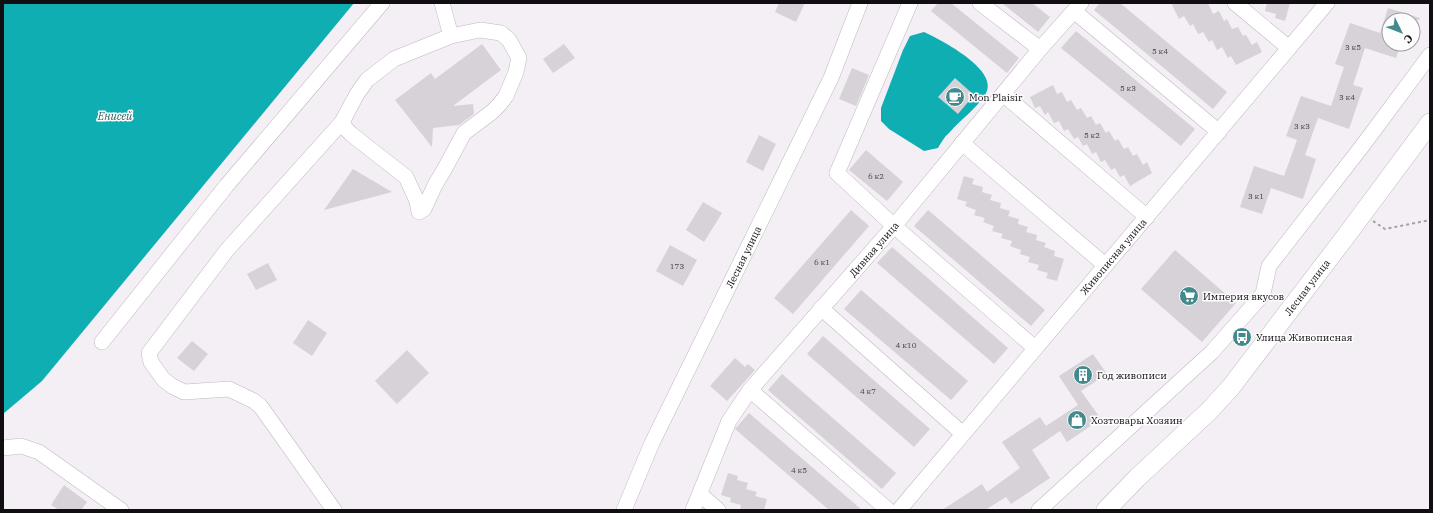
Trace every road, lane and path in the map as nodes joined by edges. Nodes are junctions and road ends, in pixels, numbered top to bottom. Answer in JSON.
{"nodes":[{"id":1,"x":382,"y":3,"type":"edge"},
{"id":2,"x":442,"y":3,"type":"edge"},
{"id":3,"x":860,"y":3,"type":"edge"},
{"id":4,"x":910,"y":3,"type":"edge"},
{"id":5,"x":980,"y":3,"type":"edge"},
{"id":6,"x":1235,"y":3,"type":"edge"},
{"id":7,"x":1327,"y":3,"type":"edge"},
{"id":8,"x":1077,"y":7,"type":"edge"},
{"id":9,"x":451,"y":36,"type":"junction"},
{"id":10,"x":1289,"y":48,"type":"junction"},
{"id":11,"x":1040,"y":49,"type":"junction"},
{"id":12,"x":1430,"y":55,"type":"edge"},
{"id":13,"x":1003,"y":94,"type":"junction"},
{"id":14,"x":342,"y":122,"type":"junction"},
{"id":15,"x":1430,"y":123,"type":"edge"},
{"id":16,"x":1219,"y":132,"type":"junction"},
{"id":17,"x":962,"y":143,"type":"junction"},
{"id":18,"x":1147,"y":216,"type":"junction"},
{"id":19,"x":1430,"y":220,"type":"edge"},
{"id":20,"x":1372,"y":221,"type":"dead end"},
{"id":21,"x":894,"y":226,"type":"junction"},
{"id":22,"x":1105,"y":266,"type":"junction"},
{"id":23,"x":821,"y":308,"type":"junction"},
{"id":24,"x":102,"y":342,"type":"dead end"},
{"id":25,"x":1035,"y":348,"type":"junction"},
{"id":26,"x":750,"y":390,"type":"junction"},
{"id":27,"x":963,"y":434,"type":"junction"},
{"id":28,"x":3,"y":448,"type":"edge"},
{"id":29,"x":700,"y":494,"type":"junction"},
{"id":30,"x":122,"y":510,"type":"edge"},
{"id":31,"x":334,"y":510,"type":"edge"},
{"id":32,"x":624,"y":510,"type":"edge"},
{"id":33,"x":693,"y":510,"type":"edge"},
{"id":34,"x":718,"y":510,"type":"edge"},
{"id":35,"x":888,"y":510,"type":"edge"},
{"id":36,"x":899,"y":510,"type":"edge"},
{"id":37,"x":1039,"y":510,"type":"edge"},
{"id":38,"x":1106,"y":510,"type":"edge"}],
"edges":[{"from":1,"to":24,"type":"street"},
{"from":2,"to":9,"type":"street"},
{"from":3,"to":32,"type":"street","name":"Лесная улица"},
{"from":4,"to":21,"type":"street"},
{"from":5,"to":11,"type":"street"},
{"from":6,"to":10,"type":"street"},
{"from":7,"to":10,"type":"street","name":"Живописная улица"},
{"from":8,"to":11,"type":"street","name":"Дивная улица"},
{"from":8,"to":16,"type":"street"},
{"from":9,"to":14,"type":"street"},
{"from":9,"to":14,"type":"street"},
{"from":10,"to":16,"type":"street","name":"Живописная улица"},
{"from":11,"to":13,"type":"street","name":"Дивная улица"},
{"from":12,"to":37,"type":"street"},
{"from":13,"to":17,"type":"street","name":"Дивная улица"},
{"from":13,"to":18,"type":"street"},
{"from":14,"to":31,"type":"street"},
{"from":15,"to":38,"type":"main road","name":"Лесная улица"},
{"from":16,"to":18,"type":"street","name":"Живописная улица"},
{"from":17,"to":21,"type":"street","name":"Дивная улица"},
{"from":17,"to":22,"type":"street"},
{"from":18,"to":22,"type":"street","name":"Живописная улица"},
{"from":19,"to":20,"type":"path"},
{"from":21,"to":23,"type":"street","name":"Дивная улица"},
{"from":21,"to":25,"type":"street"},
{"from":22,"to":25,"type":"street","name":"Живописная улица"},
{"from":23,"to":26,"type":"street","name":"Дивная улица"},
{"from":23,"to":27,"type":"street"},
{"from":25,"to":27,"type":"street","name":"Живописная улица"},
{"from":26,"to":29,"type":"street","name":"Дивная улица"},
{"from":26,"to":35,"type":"street"},
{"from":27,"to":36,"type":"street","name":"Живописная улица"},
{"from":28,"to":30,"type":"street"},
{"from":29,"to":33,"type":"street","name":"Дивная улица"},
{"from":29,"to":34,"type":"street"}]}
